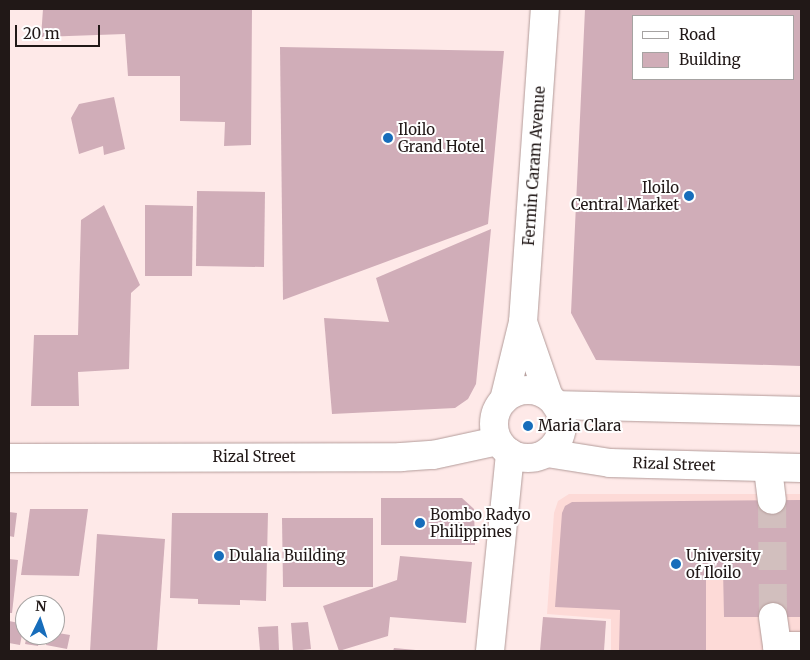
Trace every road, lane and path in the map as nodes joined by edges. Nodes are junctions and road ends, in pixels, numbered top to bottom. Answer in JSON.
{"nodes":[{"id":1,"x":545,"y":9,"type":"edge"},
{"id":2,"x":522,"y":322,"type":"junction"},
{"id":3,"x":504,"y":400,"type":"junction"},
{"id":4,"x":553,"y":401,"type":"junction"},
{"id":5,"x":801,"y":411,"type":"edge"},
{"id":6,"x":504,"y":447,"type":"junction"},
{"id":7,"x":547,"y":453,"type":"junction"},
{"id":8,"x":9,"y":458,"type":"edge"},
{"id":9,"x":801,"y":468,"type":"edge"},
{"id":10,"x":773,"y":617,"type":"tunnel mouth"},
{"id":11,"x":801,"y":646,"type":"edge"},
{"id":12,"x":490,"y":651,"type":"edge"}],
"edges":[{"from":1,"to":2,"type":"main road","name":"Fermin Caram Avenue"},
{"from":2,"to":3,"type":"main road","name":"Fermin Caram Avenue"},
{"from":2,"to":4,"type":"main road","name":"Fermin Caram Avenue"},
{"from":3,"to":4,"type":"main road"},
{"from":3,"to":6,"type":"main road"},
{"from":4,"to":5,"type":"main road"},
{"from":4,"to":7,"type":"main road"},
{"from":6,"to":7,"type":"main road"},
{"from":6,"to":8,"type":"main road","name":"Rizal Street"},
{"from":6,"to":12,"type":"main road"},
{"from":7,"to":9,"type":"main road","name":"Rizal Street"},
{"from":10,"to":11,"type":"main road"}]}
